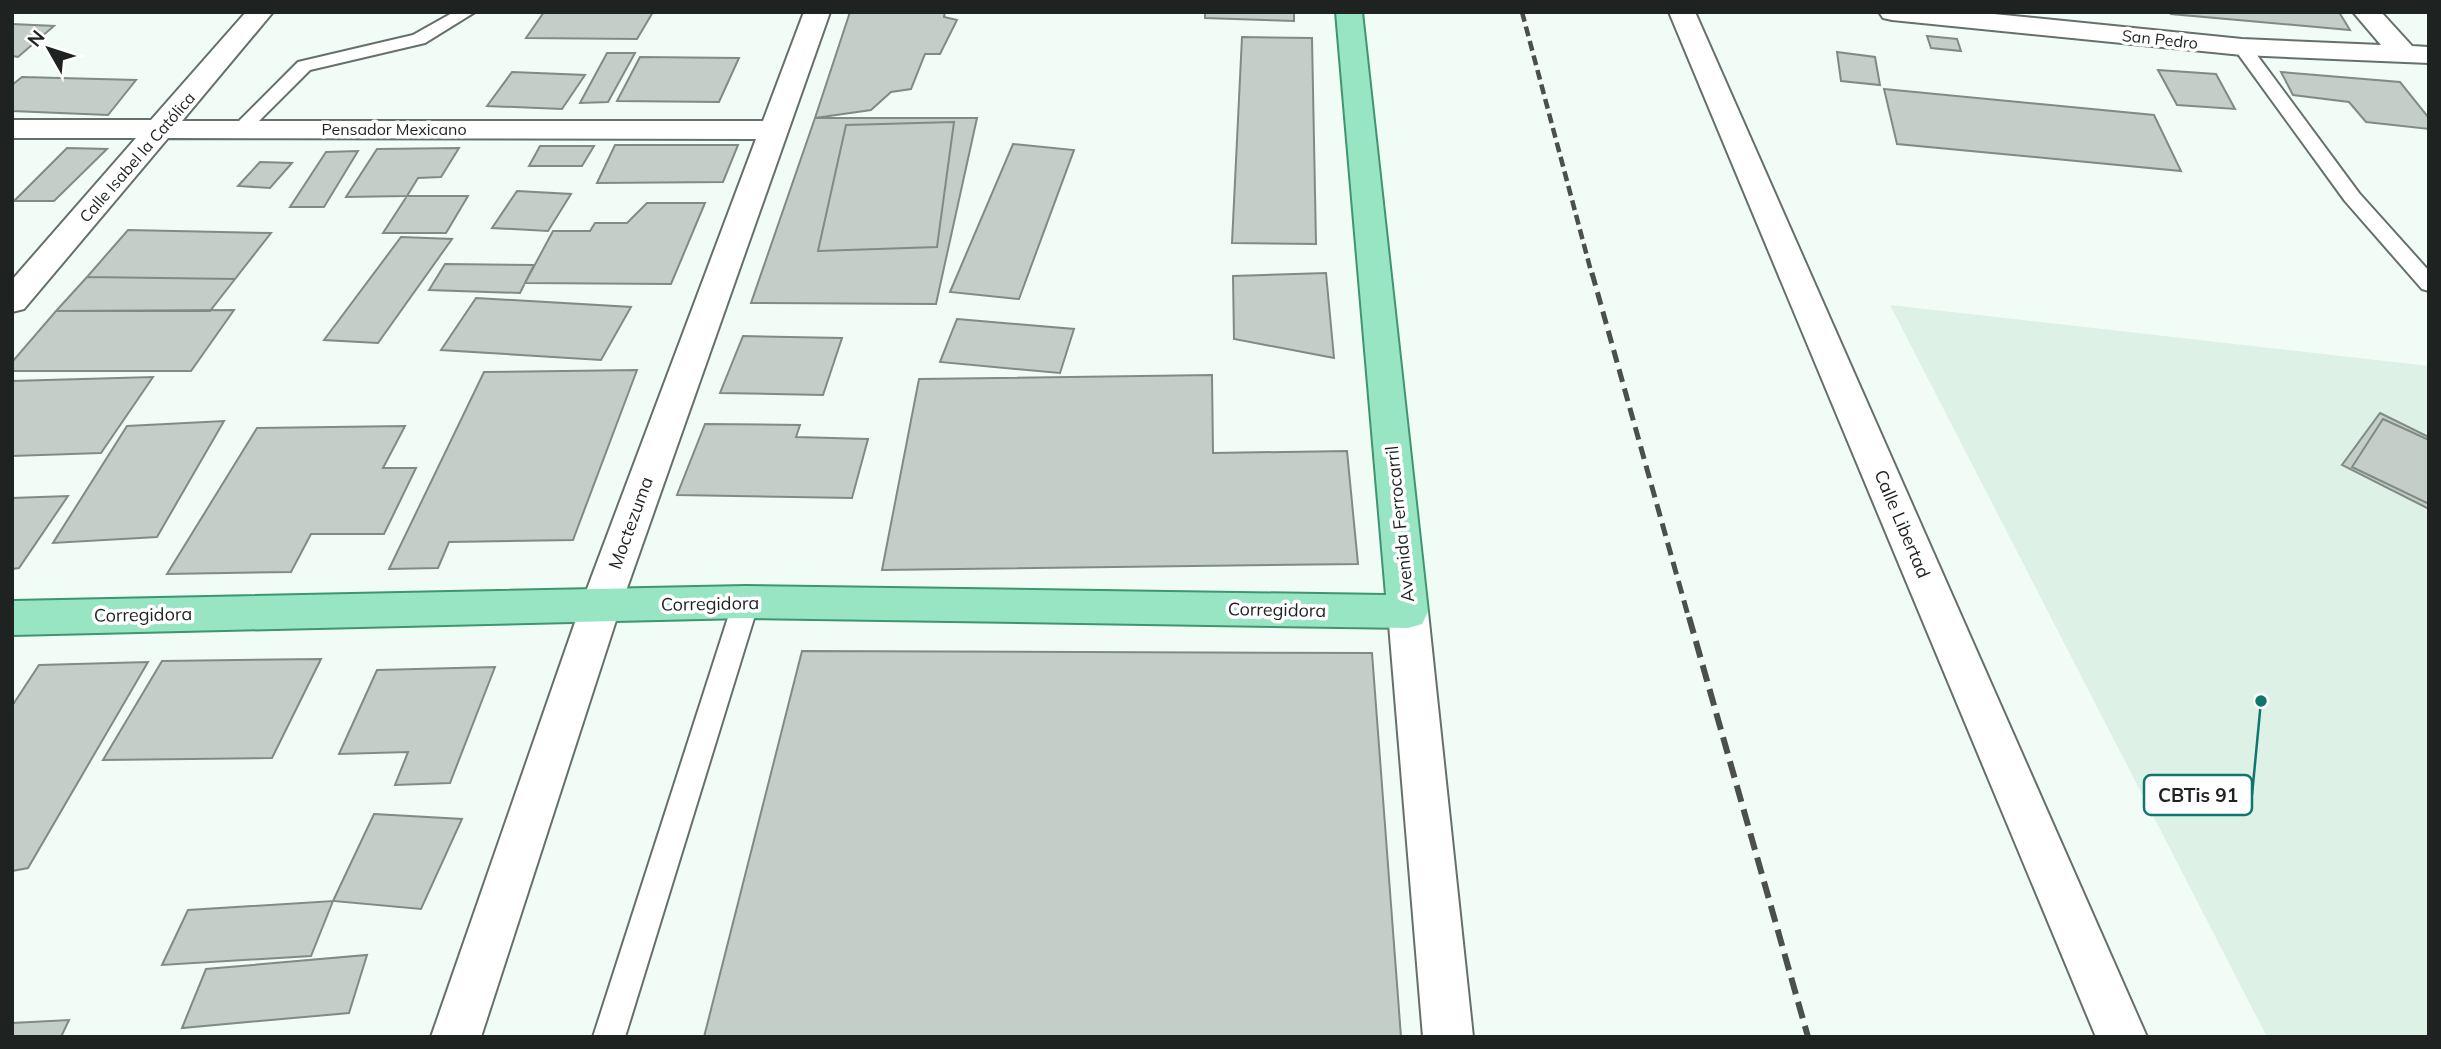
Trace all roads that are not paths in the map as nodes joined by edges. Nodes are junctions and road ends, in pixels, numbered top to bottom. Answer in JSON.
{"nodes":[{"id":1,"x":260,"y":12,"type":"edge"},
{"id":2,"x":467,"y":12,"type":"edge"},
{"id":3,"x":817,"y":12,"type":"edge"},
{"id":4,"x":1349,"y":12,"type":"edge"},
{"id":5,"x":1682,"y":12,"type":"edge"},
{"id":6,"x":1892,"y":12,"type":"edge"},
{"id":7,"x":2366,"y":12,"type":"edge"},
{"id":8,"x":2242,"y":47,"type":"junction"},
{"id":9,"x":2416,"y":54,"type":"edge"},
{"id":10,"x":163,"y":128,"type":"junction"},
{"id":11,"x":12,"y":129,"type":"edge"},
{"id":12,"x":240,"y":129,"type":"junction"},
{"id":13,"x":775,"y":130,"type":"junction"},
{"id":14,"x":2429,"y":284,"type":"edge"},
{"id":15,"x":12,"y":301,"type":"edge"},
{"id":16,"x":746,"y":603,"type":"junction"},
{"id":17,"x":601,"y":605,"type":"junction"},
{"id":18,"x":1408,"y":612,"type":"junction"},
{"id":19,"x":12,"y":618,"type":"edge"},
{"id":20,"x":456,"y":1037,"type":"edge"},
{"id":21,"x":609,"y":1037,"type":"edge"},
{"id":22,"x":1448,"y":1037,"type":"edge"},
{"id":23,"x":2122,"y":1037,"type":"edge"}],
"edges":[{"from":1,"to":10,"type":"street","name":"Calle Isabel la Católica"},
{"from":2,"to":12,"type":"lane"},
{"from":3,"to":13,"type":"street","name":"Moctezuma"},
{"from":4,"to":18,"type":"main road","name":"Avenida Ferrocarril"},
{"from":5,"to":23,"type":"street","name":"Calle Libertad"},
{"from":6,"to":8,"type":"street","name":"San Pedro"},
{"from":7,"to":9,"type":"street"},
{"from":8,"to":9,"type":"street","name":"San Pedro"},
{"from":8,"to":14,"type":"lane"},
{"from":10,"to":11,"type":"street","name":"Pensador Mexicano"},
{"from":10,"to":12,"type":"street","name":"Pensador Mexicano"},
{"from":10,"to":15,"type":"street","name":"Calle Isabel la Católica"},
{"from":12,"to":13,"type":"street","name":"Pensador Mexicano"},
{"from":13,"to":17,"type":"street","name":"Moctezuma"},
{"from":16,"to":17,"type":"main road","name":"Corregidora"},
{"from":16,"to":18,"type":"main road","name":"Corregidora"},
{"from":16,"to":21,"type":"lane"},
{"from":17,"to":19,"type":"main road","name":"Corregidora"},
{"from":17,"to":20,"type":"street","name":"Moctezuma"},
{"from":18,"to":22,"type":"street","name":"Avenida Ferrocarril"}]}
